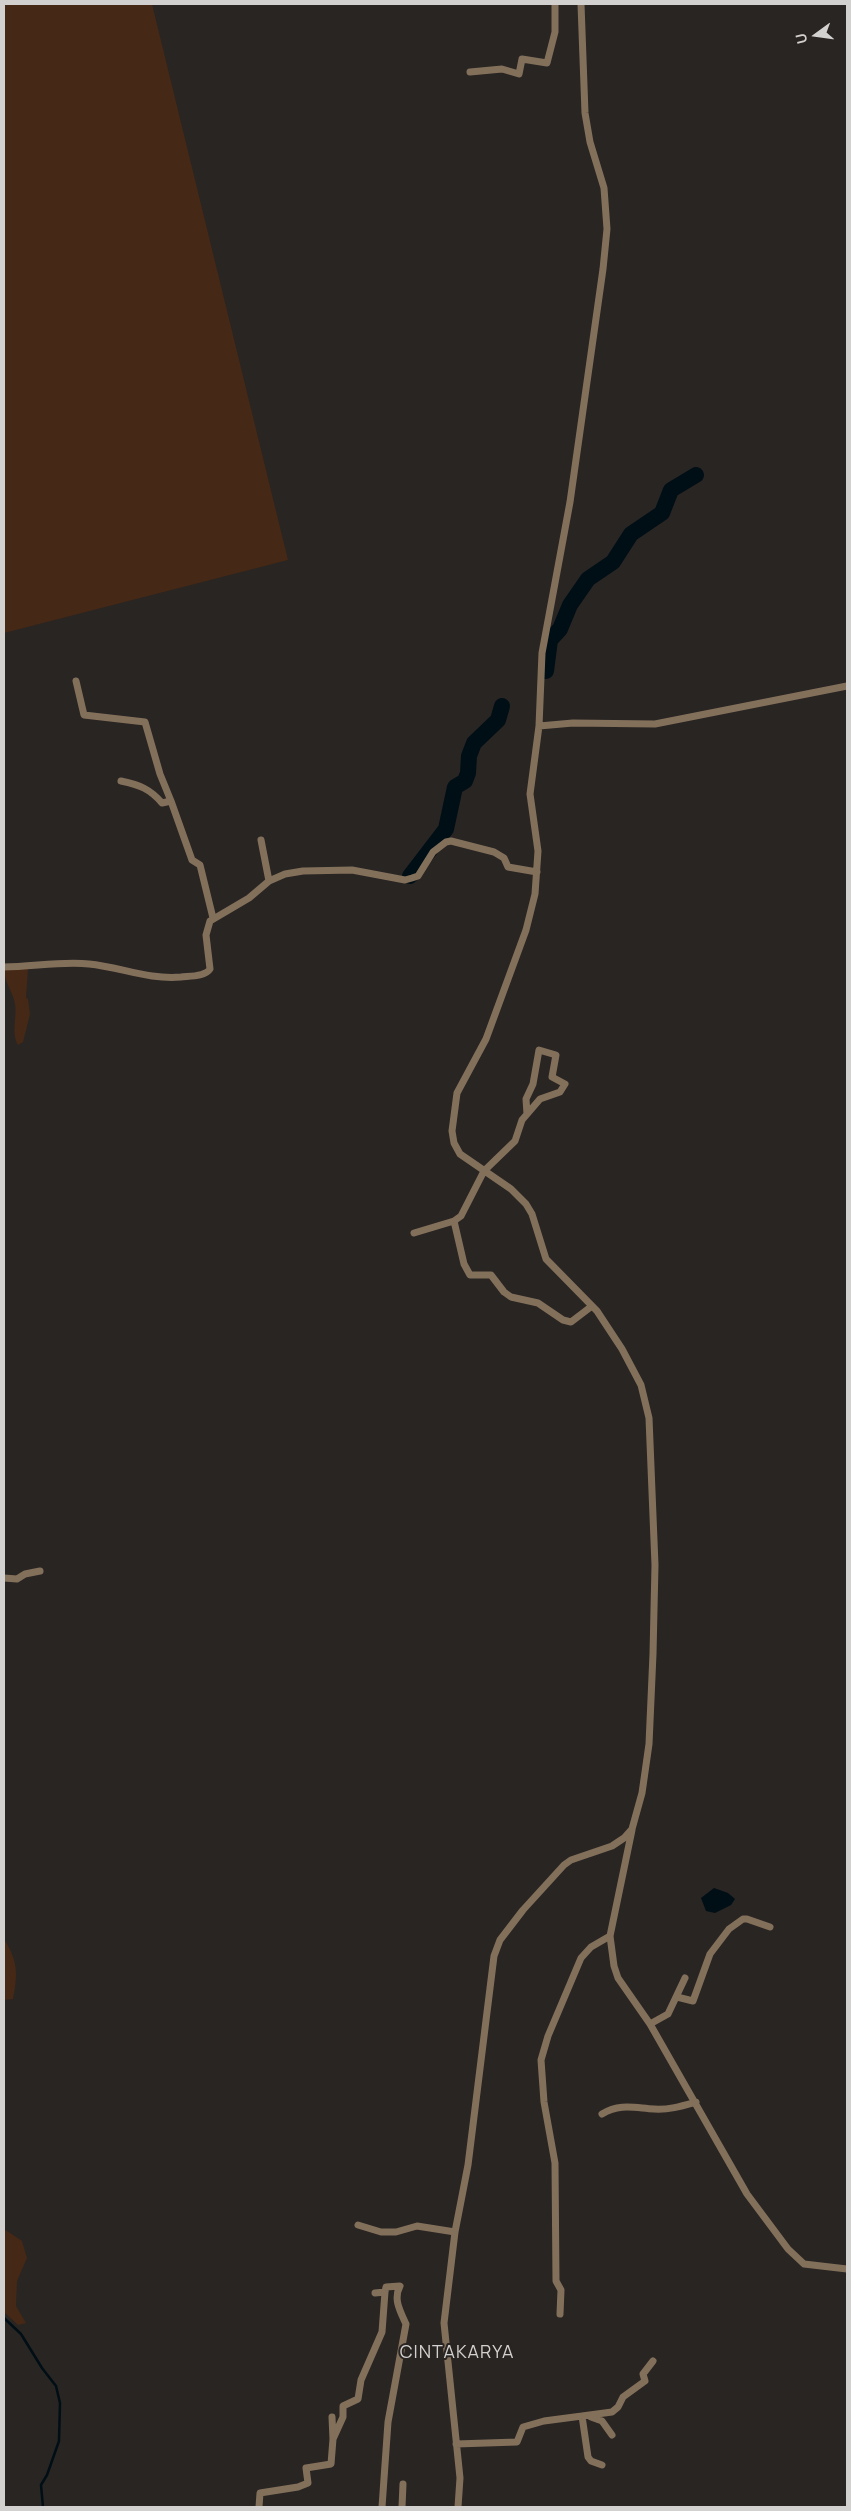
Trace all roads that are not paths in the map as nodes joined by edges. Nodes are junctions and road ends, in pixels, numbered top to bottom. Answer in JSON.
{"nodes":[{"id":1,"x":555,"y":4,"type":"edge"},
{"id":2,"x":581,"y":4,"type":"edge"},
{"id":3,"x":470,"y":72,"type":"dead end"},
{"id":4,"x":76,"y":681,"type":"dead end"},
{"id":5,"x":847,"y":686,"type":"edge"},
{"id":6,"x":539,"y":726,"type":"junction"},
{"id":7,"x":121,"y":781,"type":"dead end"},
{"id":8,"x":171,"y":801,"type":"junction"},
{"id":9,"x":260,"y":840,"type":"dead end"},
{"id":10,"x":537,"y":872,"type":"junction"},
{"id":11,"x":268,"y":881,"type":"junction"},
{"id":12,"x":212,"y":918,"type":"junction"},
{"id":13,"x":4,"y":967,"type":"edge"},
{"id":14,"x":527,"y":1114,"type":"junction"},
{"id":15,"x":484,"y":1171,"type":"junction"},
{"id":16,"x":454,"y":1221,"type":"junction"},
{"id":17,"x":414,"y":1233,"type":"dead end"},
{"id":18,"x":592,"y":1306,"type":"junction"},
{"id":19,"x":40,"y":1571,"type":"dead end"},
{"id":20,"x":4,"y":1578,"type":"edge"},
{"id":21,"x":632,"y":1829,"type":"junction"},
{"id":22,"x":770,"y":1927,"type":"dead end"},
{"id":23,"x":610,"y":1936,"type":"junction"},
{"id":24,"x":685,"y":1978,"type":"dead end"},
{"id":25,"x":677,"y":1997,"type":"junction"},
{"id":26,"x":650,"y":2024,"type":"junction"},
{"id":27,"x":696,"y":2102,"type":"junction"},
{"id":28,"x":602,"y":2114,"type":"dead end"},
{"id":29,"x":358,"y":2225,"type":"dead end"},
{"id":30,"x":455,"y":2232,"type":"junction"},
{"id":31,"x":847,"y":2269,"type":"edge"},
{"id":32,"x":385,"y":2292,"type":"junction"},
{"id":33,"x":375,"y":2293,"type":"dead end"},
{"id":34,"x":560,"y":2314,"type":"dead end"},
{"id":35,"x":653,"y":2360,"type":"dead end"},
{"id":36,"x":585,"y":2416,"type":"junction"},
{"id":37,"x":332,"y":2417,"type":"dead end"},
{"id":38,"x":612,"y":2435,"type":"dead end"},
{"id":39,"x":333,"y":2439,"type":"junction"},
{"id":40,"x":456,"y":2444,"type":"junction"},
{"id":41,"x":602,"y":2465,"type":"dead end"},
{"id":42,"x":403,"y":2484,"type":"dead end"},
{"id":43,"x":259,"y":2507,"type":"edge"},
{"id":44,"x":382,"y":2507,"type":"edge"},
{"id":45,"x":402,"y":2507,"type":"edge"},
{"id":46,"x":458,"y":2507,"type":"edge"}],
"edges":[{"from":1,"to":3,"type":"street"},
{"from":2,"to":6,"type":"street"},
{"from":4,"to":8,"type":"street"},
{"from":5,"to":6,"type":"street"},
{"from":6,"to":10,"type":"street"},
{"from":7,"to":8,"type":"street"},
{"from":8,"to":12,"type":"street"},
{"from":9,"to":11,"type":"street"},
{"from":10,"to":11,"type":"street"},
{"from":10,"to":15,"type":"street"},
{"from":11,"to":12,"type":"street"},
{"from":12,"to":13,"type":"street"},
{"from":14,"to":14,"type":"street"},
{"from":14,"to":15,"type":"street"},
{"from":15,"to":16,"type":"street"},
{"from":15,"to":18,"type":"street"},
{"from":16,"to":17,"type":"street"},
{"from":16,"to":18,"type":"street"},
{"from":18,"to":21,"type":"street"},
{"from":19,"to":20,"type":"street"},
{"from":21,"to":23,"type":"street"},
{"from":21,"to":30,"type":"street"},
{"from":22,"to":25,"type":"street"},
{"from":23,"to":26,"type":"street"},
{"from":23,"to":34,"type":"street"},
{"from":24,"to":25,"type":"street"},
{"from":25,"to":26,"type":"street"},
{"from":26,"to":27,"type":"street"},
{"from":27,"to":28,"type":"street"},
{"from":27,"to":31,"type":"street"},
{"from":29,"to":30,"type":"street"},
{"from":30,"to":40,"type":"street"},
{"from":32,"to":33,"type":"street"},
{"from":32,"to":39,"type":"street"},
{"from":32,"to":44,"type":"street"},
{"from":35,"to":36,"type":"street"},
{"from":36,"to":38,"type":"street"},
{"from":36,"to":40,"type":"street"},
{"from":36,"to":41,"type":"street"},
{"from":37,"to":39,"type":"street"},
{"from":39,"to":43,"type":"street"},
{"from":40,"to":46,"type":"street"},
{"from":42,"to":45,"type":"street"}]}
